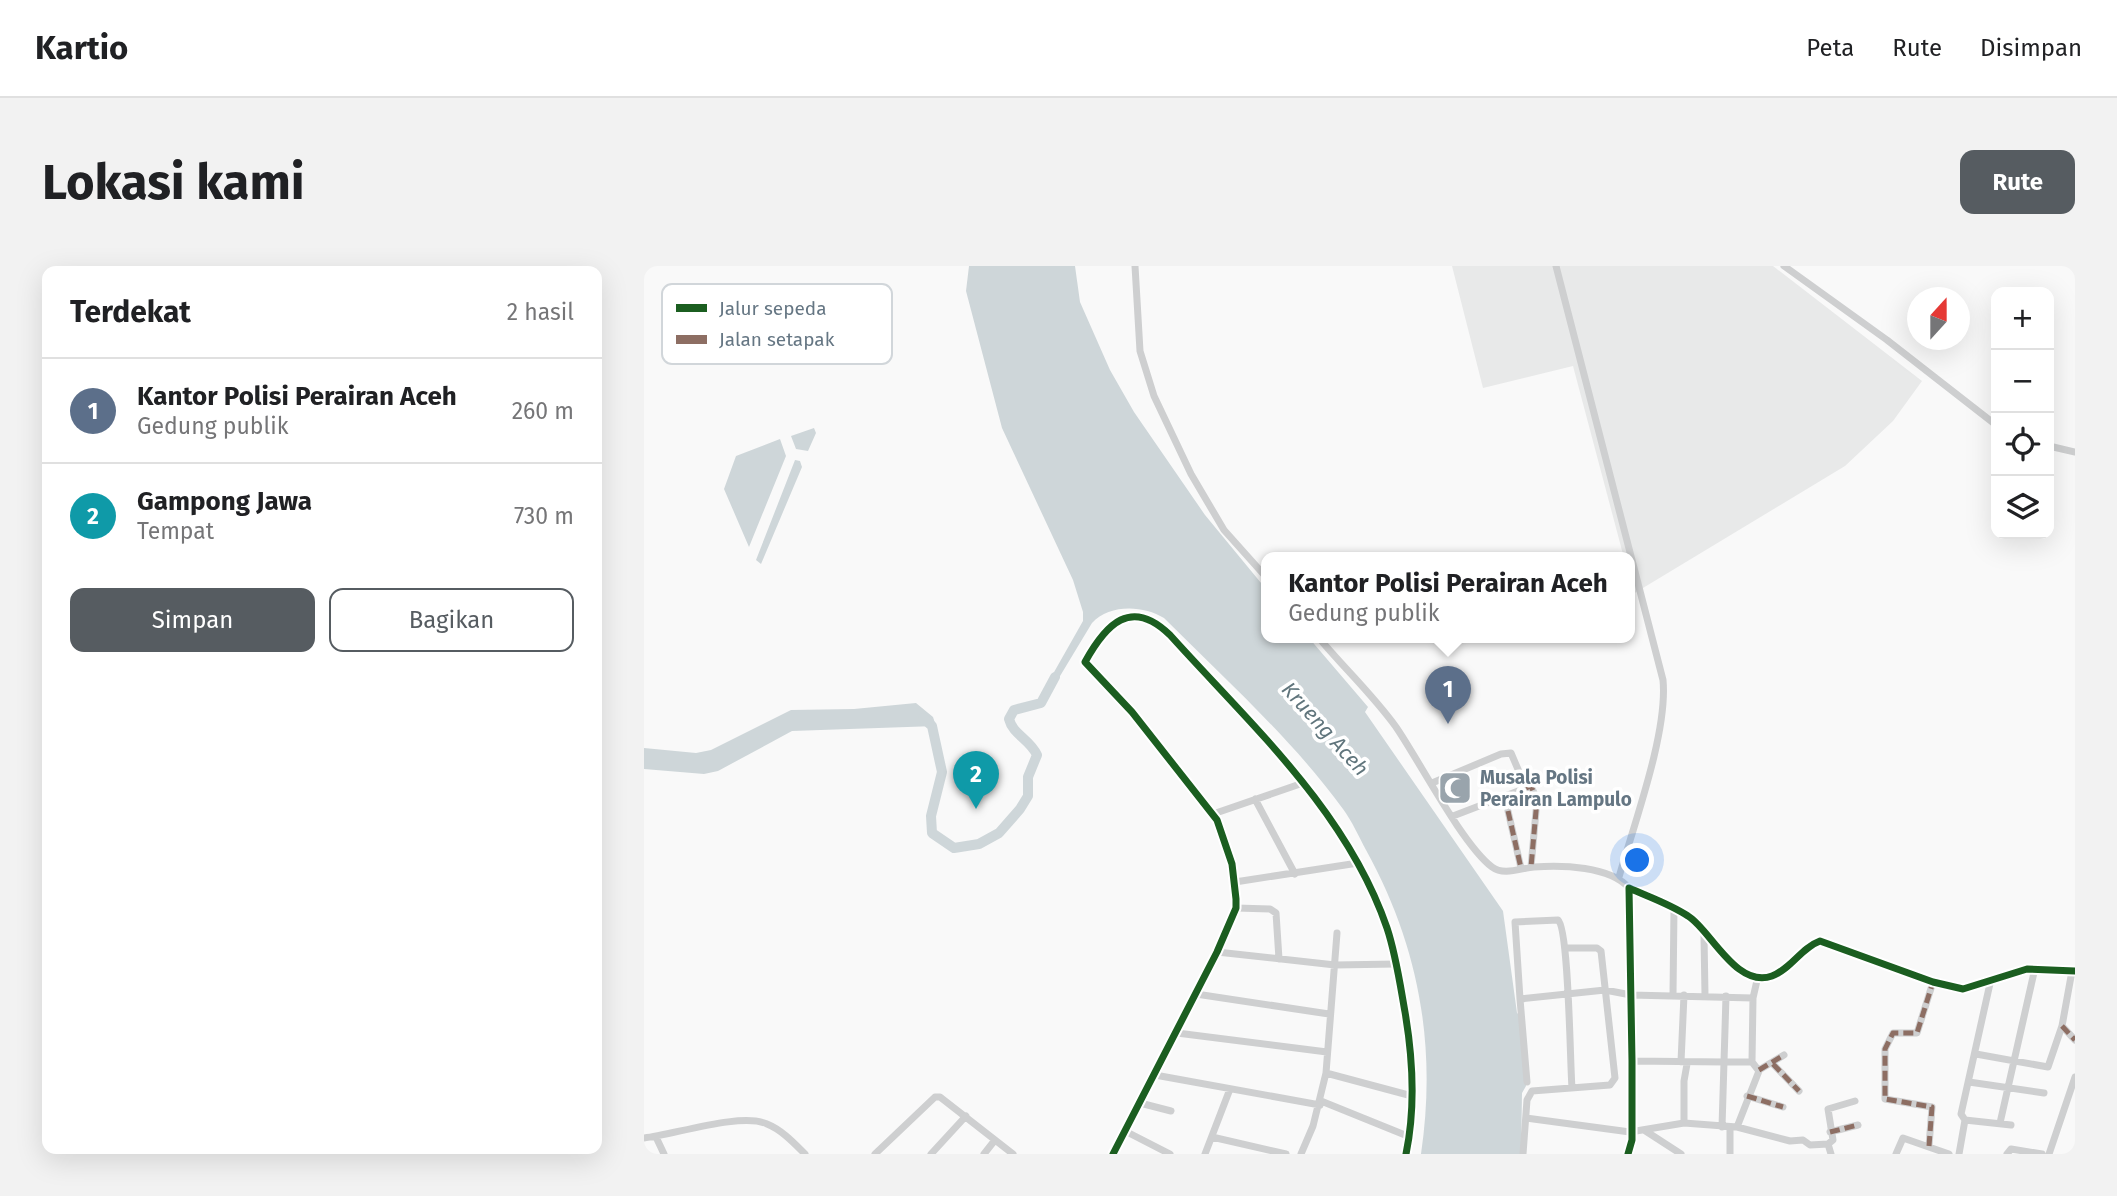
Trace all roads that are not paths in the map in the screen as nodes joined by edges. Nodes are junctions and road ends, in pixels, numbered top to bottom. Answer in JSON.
{"nodes":[{"id":1,"x":1135,"y":266,"type":"edge"},
{"id":2,"x":1556,"y":266,"type":"edge"},
{"id":3,"x":1784,"y":266,"type":"edge"},
{"id":4,"x":1991,"y":421,"type":"edge"},
{"id":5,"x":2054,"y":447,"type":"edge"},
{"id":6,"x":2075,"y":452,"type":"edge"},
{"id":7,"x":1630,"y":552,"type":"edge"},
{"id":8,"x":1261,"y":571,"type":"edge"},
{"id":9,"x":1635,"y":572,"type":"edge"},
{"id":10,"x":1323,"y":643,"type":"edge"},
{"id":11,"x":1303,"y":783,"type":"junction"},
{"id":12,"x":1432,"y":783,"type":"junction"},
{"id":13,"x":1526,"y":788,"type":"junction"},
{"id":14,"x":1255,"y":799,"type":"junction"},
{"id":15,"x":1508,"y":811,"type":"dead end"},
{"id":16,"x":1213,"y":814,"type":"junction"},
{"id":17,"x":1453,"y":816,"type":"junction"},
{"id":18,"x":1358,"y":863,"type":"junction"},
{"id":19,"x":1531,"y":867,"type":"junction"},
{"id":20,"x":1521,"y":868,"type":"junction"},
{"id":21,"x":1295,"y":874,"type":"junction"},
{"id":22,"x":1619,"y":877,"type":"junction"},
{"id":23,"x":1235,"y":883,"type":"junction"},
{"id":24,"x":1629,"y":888,"type":"junction"},
{"id":25,"x":1236,"y":908,"type":"junction"},
{"id":26,"x":1674,"y":908,"type":"junction"},
{"id":27,"x":1336,"y":933,"type":"dead end"},
{"id":28,"x":1704,"y":935,"type":"junction"},
{"id":29,"x":1567,"y":948,"type":"junction"},
{"id":30,"x":1217,"y":952,"type":"junction"},
{"id":31,"x":1279,"y":959,"type":"junction"},
{"id":32,"x":1396,"y":964,"type":"junction"},
{"id":33,"x":1335,"y":965,"type":"junction"},
{"id":34,"x":2035,"y":968,"type":"junction"},
{"id":35,"x":2072,"y":973,"type":"edge"},
{"id":36,"x":1758,"y":976,"type":"junction"},
{"id":37,"x":1992,"y":983,"type":"junction"},
{"id":38,"x":1931,"y":987,"type":"junction"},
{"id":39,"x":1605,"y":990,"type":"junction"},
{"id":40,"x":1196,"y":994,"type":"junction"},
{"id":41,"x":1566,"y":995,"type":"junction"},
{"id":42,"x":1631,"y":995,"type":"junction"},
{"id":43,"x":1673,"y":995,"type":"junction"},
{"id":44,"x":1684,"y":995,"type":"junction"},
{"id":45,"x":1705,"y":995,"type":"junction"},
{"id":46,"x":1726,"y":996,"type":"junction"},
{"id":47,"x":1753,"y":998,"type":"junction"},
{"id":48,"x":2071,"y":998,"type":"edge"},
{"id":49,"x":1520,"y":999,"type":"junction"},
{"id":50,"x":1329,"y":1014,"type":"junction"},
{"id":51,"x":2062,"y":1026,"type":"junction"},
{"id":52,"x":1177,"y":1033,"type":"junction"},
{"id":53,"x":2075,"y":1040,"type":"edge"},
{"id":54,"x":1327,"y":1052,"type":"junction"},
{"id":55,"x":1976,"y":1054,"type":"junction"},
{"id":56,"x":1784,"y":1055,"type":"dead end"},
{"id":57,"x":1632,"y":1061,"type":"junction"},
{"id":58,"x":1724,"y":1062,"type":"junction"},
{"id":59,"x":1752,"y":1062,"type":"junction"},
{"id":60,"x":2014,"y":1062,"type":"junction"},
{"id":61,"x":1684,"y":1063,"type":"junction"},
{"id":62,"x":1773,"y":1064,"type":"junction"},
{"id":63,"x":1759,"y":1070,"type":"junction"},
{"id":64,"x":1326,"y":1073,"type":"junction"},
{"id":65,"x":1155,"y":1075,"type":"junction"},
{"id":66,"x":2075,"y":1077,"type":"edge"},
{"id":67,"x":1527,"y":1082,"type":"dead end"},
{"id":68,"x":1969,"y":1082,"type":"junction"},
{"id":69,"x":2008,"y":1086,"type":"junction"},
{"id":70,"x":1572,"y":1088,"type":"junction"},
{"id":71,"x":1230,"y":1089,"type":"junction"},
{"id":72,"x":1799,"y":1091,"type":"dead end"},
{"id":73,"x":2044,"y":1093,"type":"dead end"},
{"id":74,"x":1412,"y":1096,"type":"junction"},
{"id":75,"x":1747,"y":1096,"type":"junction"},
{"id":76,"x":1855,"y":1101,"type":"dead end"},
{"id":77,"x":1140,"y":1103,"type":"junction"},
{"id":78,"x":1320,"y":1103,"type":"junction"},
{"id":79,"x":1783,"y":1107,"type":"dead end"},
{"id":80,"x":1171,"y":1111,"type":"dead end"},
{"id":81,"x":966,"y":1116,"type":"junction"},
{"id":82,"x":1526,"y":1118,"type":"junction"},
{"id":83,"x":1965,"y":1120,"type":"junction"},
{"id":84,"x":1684,"y":1123,"type":"junction"},
{"id":85,"x":2000,"y":1123,"type":"junction"},
{"id":86,"x":1858,"y":1125,"type":"dead end"},
{"id":87,"x":2011,"y":1125,"type":"dead end"},
{"id":88,"x":1730,"y":1127,"type":"junction"},
{"id":89,"x":1644,"y":1130,"type":"junction"},
{"id":90,"x":1125,"y":1131,"type":"junction"},
{"id":91,"x":1630,"y":1132,"type":"junction"},
{"id":92,"x":1830,"y":1132,"type":"junction"},
{"id":93,"x":656,"y":1137,"type":"junction"},
{"id":94,"x":1212,"y":1137,"type":"junction"},
{"id":95,"x":1410,"y":1137,"type":"junction"},
{"id":96,"x":644,"y":1138,"type":"edge"},
{"id":97,"x":995,"y":1140,"type":"junction"},
{"id":98,"x":1828,"y":1144,"type":"junction"},
{"id":99,"x":1931,"y":1149,"type":"edge"},
{"id":100,"x":664,"y":1154,"type":"edge"},
{"id":101,"x":805,"y":1154,"type":"edge"},
{"id":102,"x":875,"y":1154,"type":"edge"},
{"id":103,"x":931,"y":1154,"type":"edge"},
{"id":104,"x":984,"y":1154,"type":"edge"},
{"id":105,"x":1013,"y":1154,"type":"edge"},
{"id":106,"x":1113,"y":1154,"type":"edge"},
{"id":107,"x":1170,"y":1154,"type":"edge"},
{"id":108,"x":1205,"y":1154,"type":"edge"},
{"id":109,"x":1286,"y":1154,"type":"edge"},
{"id":110,"x":1301,"y":1154,"type":"edge"},
{"id":111,"x":1406,"y":1154,"type":"edge"},
{"id":112,"x":1523,"y":1154,"type":"edge"},
{"id":113,"x":1628,"y":1154,"type":"edge"},
{"id":114,"x":1681,"y":1154,"type":"edge"},
{"id":115,"x":1730,"y":1154,"type":"edge"},
{"id":116,"x":1831,"y":1154,"type":"edge"},
{"id":117,"x":1896,"y":1154,"type":"edge"},
{"id":118,"x":1949,"y":1154,"type":"edge"},
{"id":119,"x":1959,"y":1154,"type":"edge"},
{"id":120,"x":2007,"y":1154,"type":"edge"},
{"id":121,"x":2042,"y":1154,"type":"edge"},
{"id":122,"x":2049,"y":1154,"type":"edge"}],
"edges":[{"from":1,"to":8,"type":"street"},
{"from":2,"to":7,"type":"street"},
{"from":3,"to":4,"type":"street"},
{"from":5,"to":6,"type":"street"},
{"from":9,"to":22,"type":"street"},
{"from":10,"to":12,"type":"street"},
{"from":11,"to":14,"type":"street"},
{"from":11,"to":16,"type":"street"},
{"from":11,"to":18,"type":"street"},
{"from":12,"to":13,"type":"street"},
{"from":12,"to":17,"type":"street"},
{"from":13,"to":17,"type":"street"},
{"from":13,"to":19,"type":"street"},
{"from":14,"to":16,"type":"street"},
{"from":14,"to":21,"type":"street"},
{"from":15,"to":20,"type":"street"},
{"from":16,"to":23,"type":"street"},
{"from":17,"to":20,"type":"street"},
{"from":18,"to":21,"type":"street"},
{"from":18,"to":32,"type":"street"},
{"from":19,"to":20,"type":"street"},
{"from":19,"to":22,"type":"street"},
{"from":21,"to":23,"type":"street"},
{"from":22,"to":24,"type":"street"},
{"from":23,"to":25,"type":"street"},
{"from":24,"to":26,"type":"street"},
{"from":24,"to":42,"type":"street"},
{"from":25,"to":30,"type":"street"},
{"from":25,"to":31,"type":"street"},
{"from":26,"to":28,"type":"street"},
{"from":26,"to":43,"type":"street"},
{"from":27,"to":33,"type":"street"},
{"from":28,"to":36,"type":"street"},
{"from":28,"to":45,"type":"street"},
{"from":29,"to":39,"type":"street"},
{"from":29,"to":41,"type":"street"},
{"from":29,"to":49,"type":"street"},
{"from":30,"to":31,"type":"street"},
{"from":30,"to":40,"type":"street"},
{"from":31,"to":33,"type":"street"},
{"from":32,"to":33,"type":"street"},
{"from":32,"to":74,"type":"street"},
{"from":33,"to":50,"type":"street"},
{"from":34,"to":35,"type":"street"},
{"from":34,"to":37,"type":"street"},
{"from":34,"to":60,"type":"street"},
{"from":35,"to":48,"type":"street"},
{"from":36,"to":38,"type":"street"},
{"from":36,"to":47,"type":"street"},
{"from":37,"to":38,"type":"street"},
{"from":37,"to":55,"type":"street"},
{"from":38,"to":99,"type":"street"},
{"from":39,"to":41,"type":"street"},
{"from":39,"to":42,"type":"street"},
{"from":39,"to":70,"type":"street"},
{"from":40,"to":50,"type":"street"},
{"from":40,"to":52,"type":"street"},
{"from":41,"to":49,"type":"street"},
{"from":41,"to":70,"type":"street"},
{"from":42,"to":43,"type":"street"},
{"from":42,"to":57,"type":"street"},
{"from":43,"to":44,"type":"street"},
{"from":44,"to":45,"type":"street"},
{"from":44,"to":61,"type":"street"},
{"from":45,"to":46,"type":"street"},
{"from":46,"to":47,"type":"street"},
{"from":46,"to":58,"type":"street"},
{"from":47,"to":59,"type":"street"},
{"from":48,"to":51,"type":"street"},
{"from":49,"to":67,"type":"street"},
{"from":50,"to":54,"type":"street"},
{"from":51,"to":53,"type":"street"},
{"from":51,"to":60,"type":"street"},
{"from":52,"to":54,"type":"street"},
{"from":52,"to":65,"type":"street"},
{"from":54,"to":64,"type":"street"},
{"from":55,"to":60,"type":"street"},
{"from":55,"to":68,"type":"street"},
{"from":56,"to":62,"type":"street"},
{"from":57,"to":61,"type":"street"},
{"from":57,"to":91,"type":"street"},
{"from":58,"to":59,"type":"street"},
{"from":58,"to":61,"type":"street"},
{"from":58,"to":88,"type":"street"},
{"from":59,"to":63,"type":"street"},
{"from":60,"to":69,"type":"street"},
{"from":61,"to":84,"type":"street"},
{"from":62,"to":63,"type":"street"},
{"from":62,"to":72,"type":"street"},
{"from":63,"to":75,"type":"street"},
{"from":64,"to":74,"type":"street"},
{"from":64,"to":78,"type":"street"},
{"from":65,"to":71,"type":"street"},
{"from":65,"to":77,"type":"street"},
{"from":66,"to":122,"type":"street"},
{"from":68,"to":69,"type":"street"},
{"from":68,"to":83,"type":"street"},
{"from":69,"to":73,"type":"street"},
{"from":69,"to":85,"type":"street"},
{"from":70,"to":82,"type":"street"},
{"from":71,"to":78,"type":"street"},
{"from":71,"to":94,"type":"street"},
{"from":74,"to":95,"type":"street"},
{"from":75,"to":79,"type":"street"},
{"from":75,"to":88,"type":"street"},
{"from":76,"to":92,"type":"street"},
{"from":77,"to":80,"type":"street"},
{"from":77,"to":90,"type":"street"},
{"from":78,"to":95,"type":"street"},
{"from":78,"to":110,"type":"street"},
{"from":81,"to":97,"type":"street"},
{"from":81,"to":102,"type":"street"},
{"from":81,"to":103,"type":"street"},
{"from":82,"to":91,"type":"street"},
{"from":82,"to":112,"type":"street"},
{"from":83,"to":85,"type":"street"},
{"from":83,"to":119,"type":"street"},
{"from":84,"to":88,"type":"street"},
{"from":84,"to":89,"type":"street"},
{"from":85,"to":87,"type":"street"},
{"from":86,"to":92,"type":"street"},
{"from":88,"to":98,"type":"street"},
{"from":88,"to":115,"type":"street"},
{"from":89,"to":91,"type":"street"},
{"from":89,"to":114,"type":"street"},
{"from":90,"to":106,"type":"street"},
{"from":90,"to":107,"type":"street"},
{"from":91,"to":113,"type":"street"},
{"from":92,"to":98,"type":"street"},
{"from":93,"to":96,"type":"street"},
{"from":93,"to":100,"type":"street"},
{"from":93,"to":101,"type":"street"},
{"from":94,"to":108,"type":"street"},
{"from":94,"to":109,"type":"street"},
{"from":95,"to":111,"type":"street"},
{"from":97,"to":104,"type":"street"},
{"from":97,"to":105,"type":"street"},
{"from":98,"to":116,"type":"street"},
{"from":99,"to":117,"type":"street"},
{"from":99,"to":118,"type":"street"},
{"from":120,"to":121,"type":"street"}]}
